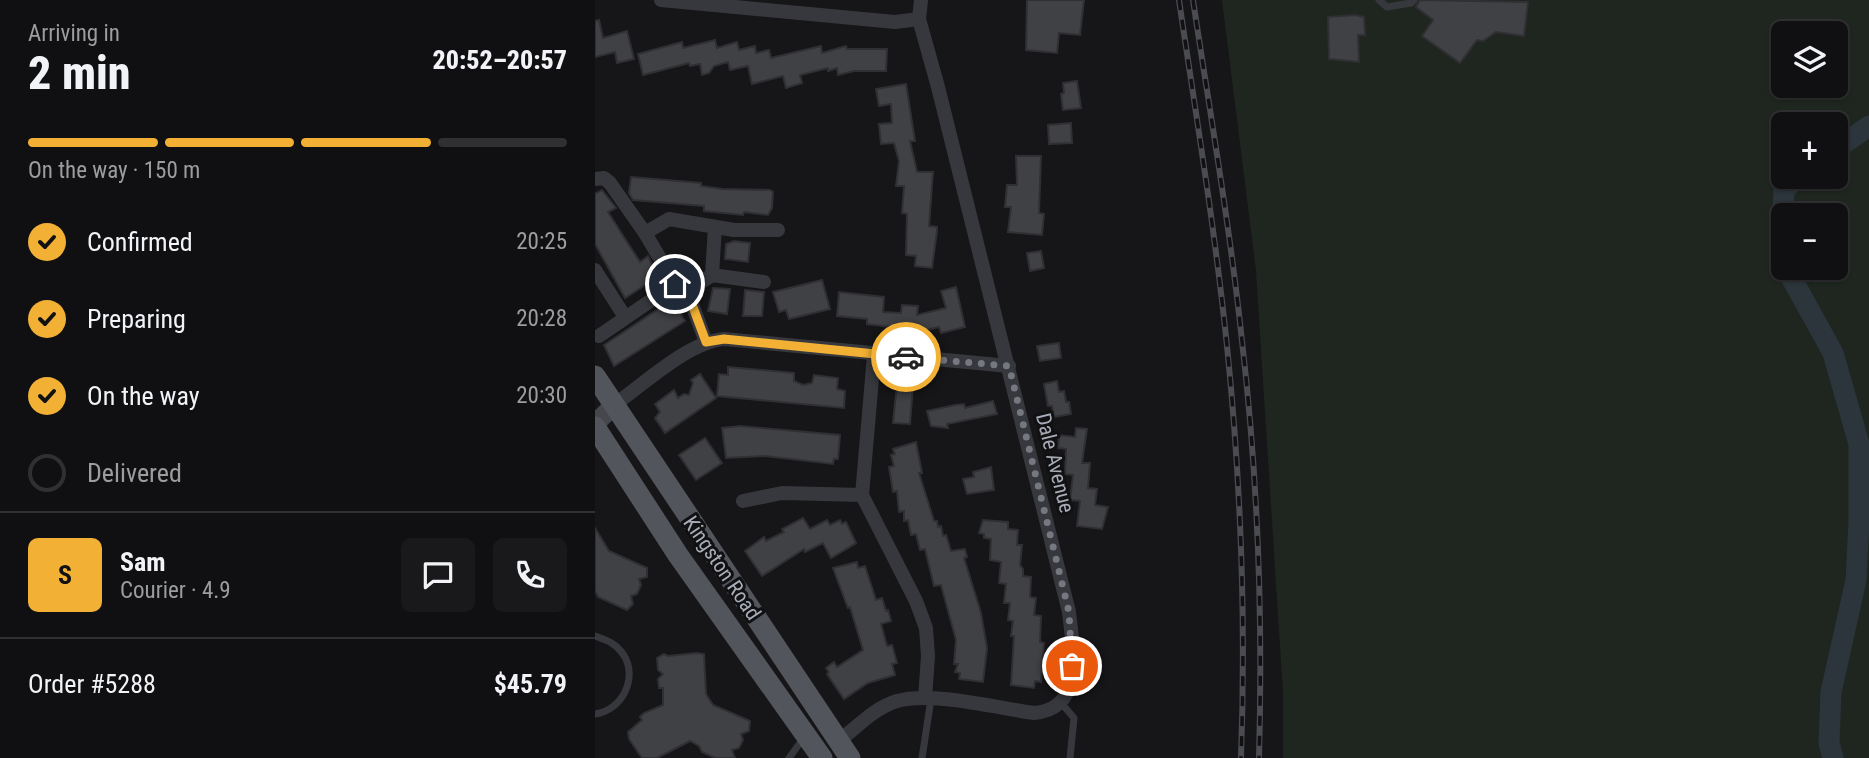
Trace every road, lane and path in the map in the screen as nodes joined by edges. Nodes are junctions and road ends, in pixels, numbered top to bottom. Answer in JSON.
{"nodes":[{"id":1,"x":661,"y":0,"type":"edge"},
{"id":2,"x":921,"y":0,"type":"edge"},
{"id":3,"x":1379,"y":0,"type":"edge"},
{"id":4,"x":1413,"y":0,"type":"edge"},
{"id":5,"x":919,"y":19,"type":"junction"},
{"id":6,"x":595,"y":179,"type":"edge"},
{"id":7,"x":715,"y":227,"type":"junction"},
{"id":8,"x":778,"y":230,"type":"dead end"},
{"id":9,"x":645,"y":233,"type":"junction"},
{"id":10,"x":595,"y":270,"type":"edge"},
{"id":11,"x":712,"y":275,"type":"junction"},
{"id":12,"x":764,"y":282,"type":"dead end"},
{"id":13,"x":681,"y":288,"type":"junction"},
{"id":14,"x":625,"y":317,"type":"junction"},
{"id":15,"x":599,"y":336,"type":"dead end"},
{"id":16,"x":706,"y":342,"type":"junction"},
{"id":17,"x":874,"y":355,"type":"junction"},
{"id":18,"x":1009,"y":366,"type":"junction"},
{"id":19,"x":595,"y":376,"type":"edge"},
{"id":20,"x":605,"y":405,"type":"edge"},
{"id":21,"x":595,"y":425,"type":"edge"},
{"id":22,"x":862,"y":495,"type":"junction"},
{"id":23,"x":743,"y":501,"type":"dead end"},
{"id":24,"x":595,"y":636,"type":"edge"},
{"id":25,"x":928,"y":698,"type":"junction"},
{"id":26,"x":1062,"y":704,"type":"junction"},
{"id":27,"x":595,"y":714,"type":"edge"},
{"id":28,"x":806,"y":735,"type":"junction"},
{"id":29,"x":844,"y":750,"type":"edge"},
{"id":30,"x":789,"y":758,"type":"edge"},
{"id":31,"x":822,"y":758,"type":"edge"},
{"id":32,"x":922,"y":758,"type":"edge"},
{"id":33,"x":1070,"y":758,"type":"edge"}],
"edges":[{"from":1,"to":5,"type":"street"},
{"from":2,"to":5,"type":"street","name":"Dale Avenue"},
{"from":3,"to":4,"type":"lane"},
{"from":5,"to":18,"type":"street","name":"Dale Avenue"},
{"from":6,"to":9,"type":"street"},
{"from":7,"to":8,"type":"street"},
{"from":7,"to":9,"type":"street"},
{"from":7,"to":11,"type":"street"},
{"from":9,"to":13,"type":"street"},
{"from":10,"to":14,"type":"street"},
{"from":11,"to":12,"type":"street"},
{"from":11,"to":13,"type":"street"},
{"from":13,"to":14,"type":"street"},
{"from":13,"to":16,"type":"street"},
{"from":14,"to":15,"type":"street"},
{"from":16,"to":17,"type":"street"},
{"from":16,"to":20,"type":"street"},
{"from":17,"to":18,"type":"street"},
{"from":17,"to":22,"type":"street"},
{"from":18,"to":26,"type":"street","name":"Dale Avenue"},
{"from":19,"to":20,"type":"main road","name":"Kingston Road"},
{"from":20,"to":21,"type":"street"},
{"from":20,"to":29,"type":"main road","name":"Kingston Road"},
{"from":21,"to":28,"type":"main road","name":"Kingston Road"},
{"from":22,"to":23,"type":"street"},
{"from":22,"to":25,"type":"street"},
{"from":24,"to":27,"type":"lane"},
{"from":25,"to":26,"type":"street"},
{"from":25,"to":29,"type":"street"},
{"from":25,"to":32,"type":"lane"},
{"from":26,"to":33,"type":"lane"},
{"from":28,"to":30,"type":"lane"},
{"from":28,"to":31,"type":"main road","name":"Kingston Road"}]}
